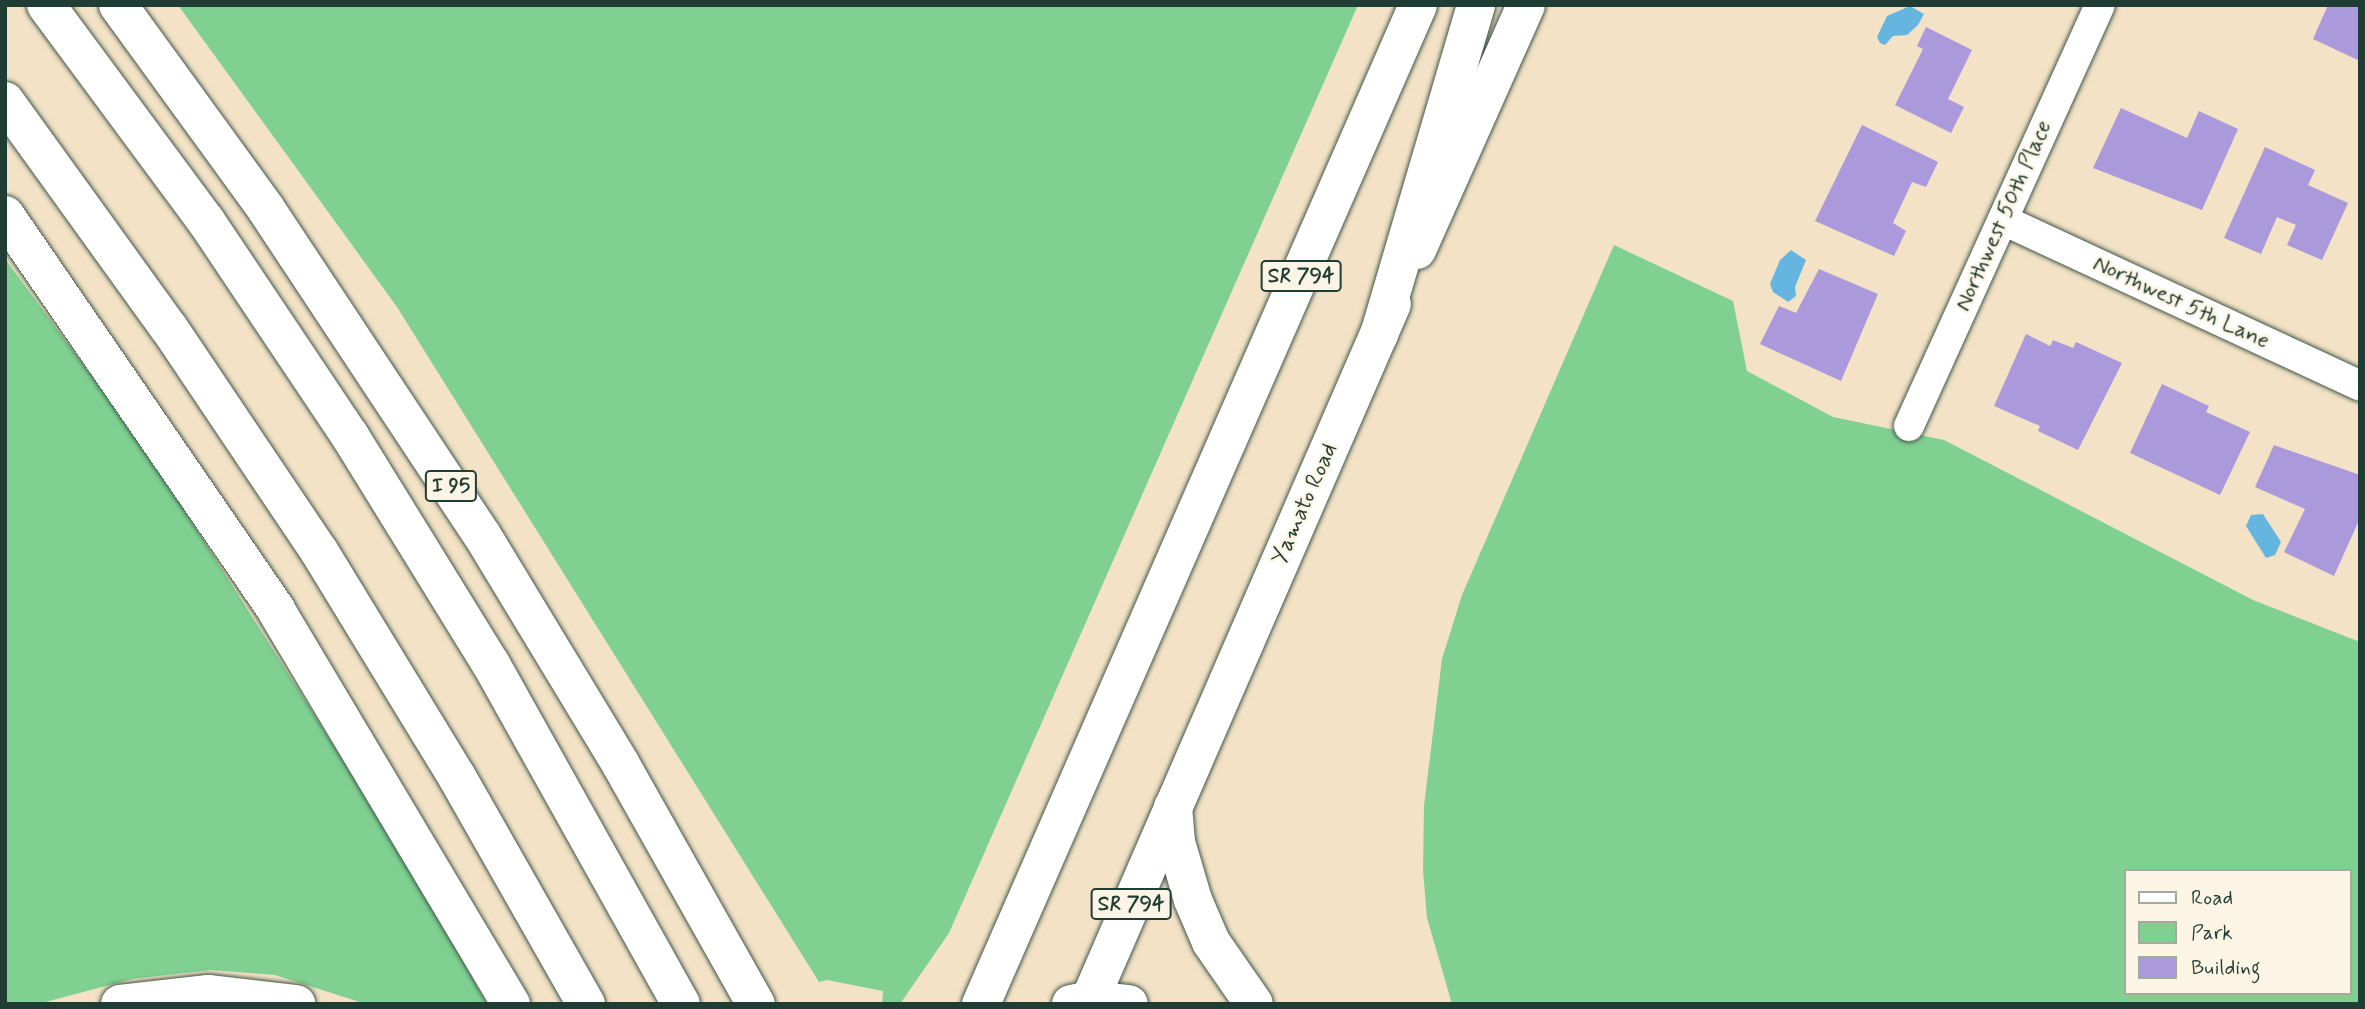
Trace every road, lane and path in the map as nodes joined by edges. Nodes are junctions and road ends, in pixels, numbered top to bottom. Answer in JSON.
{"nodes":[{"id":1,"x":46,"y":5,"type":"edge"},
{"id":2,"x":118,"y":5,"type":"edge"},
{"id":3,"x":1418,"y":5,"type":"edge"},
{"id":4,"x":1476,"y":5,"type":"edge"},
{"id":5,"x":1526,"y":5,"type":"edge"},
{"id":6,"x":2100,"y":5,"type":"edge"},
{"id":7,"x":5,"y":101,"type":"edge"},
{"id":8,"x":5,"y":215,"type":"edge"},
{"id":9,"x":2003,"y":219,"type":"junction"},
{"id":10,"x":1379,"y":335,"type":"junction"},
{"id":11,"x":2360,"y":386,"type":"edge"},
{"id":12,"x":1909,"y":426,"type":"dead end"},
{"id":13,"x":1173,"y":807,"type":"junction"},
{"id":14,"x":1083,"y":1003,"type":"edge"},
{"id":15,"x":120,"y":1004,"type":"edge"},
{"id":16,"x":296,"y":1004,"type":"edge"},
{"id":17,"x":511,"y":1004,"type":"edge"},
{"id":18,"x":586,"y":1004,"type":"edge"},
{"id":19,"x":681,"y":1004,"type":"edge"},
{"id":20,"x":756,"y":1004,"type":"edge"},
{"id":21,"x":981,"y":1004,"type":"edge"},
{"id":22,"x":1129,"y":1004,"type":"edge"},
{"id":23,"x":1254,"y":1004,"type":"edge"}],
"edges":[{"from":1,"to":19,"type":"main road"},
{"from":2,"to":20,"type":"main road","number":"I 95"},
{"from":3,"to":21,"type":"main road","number":"SR 794"},
{"from":4,"to":10,"type":"main road"},
{"from":5,"to":10,"type":"main road","name":"Yamato Road","number":"SR 794"},
{"from":6,"to":9,"type":"street","name":"Northwest 50th Place"},
{"from":7,"to":18,"type":"main road"},
{"from":8,"to":17,"type":"main road"},
{"from":9,"to":11,"type":"street","name":"Northwest 5th Lane"},
{"from":9,"to":12,"type":"street","name":"Northwest 50th Place"},
{"from":10,"to":13,"type":"main road","name":"Yamato Road","number":"SR 794"},
{"from":13,"to":14,"type":"main road","name":"Yamato Road","number":"SR 794"},
{"from":13,"to":23,"type":"main road"},
{"from":14,"to":22,"type":"main road"},
{"from":15,"to":16,"type":"main road"}]}
